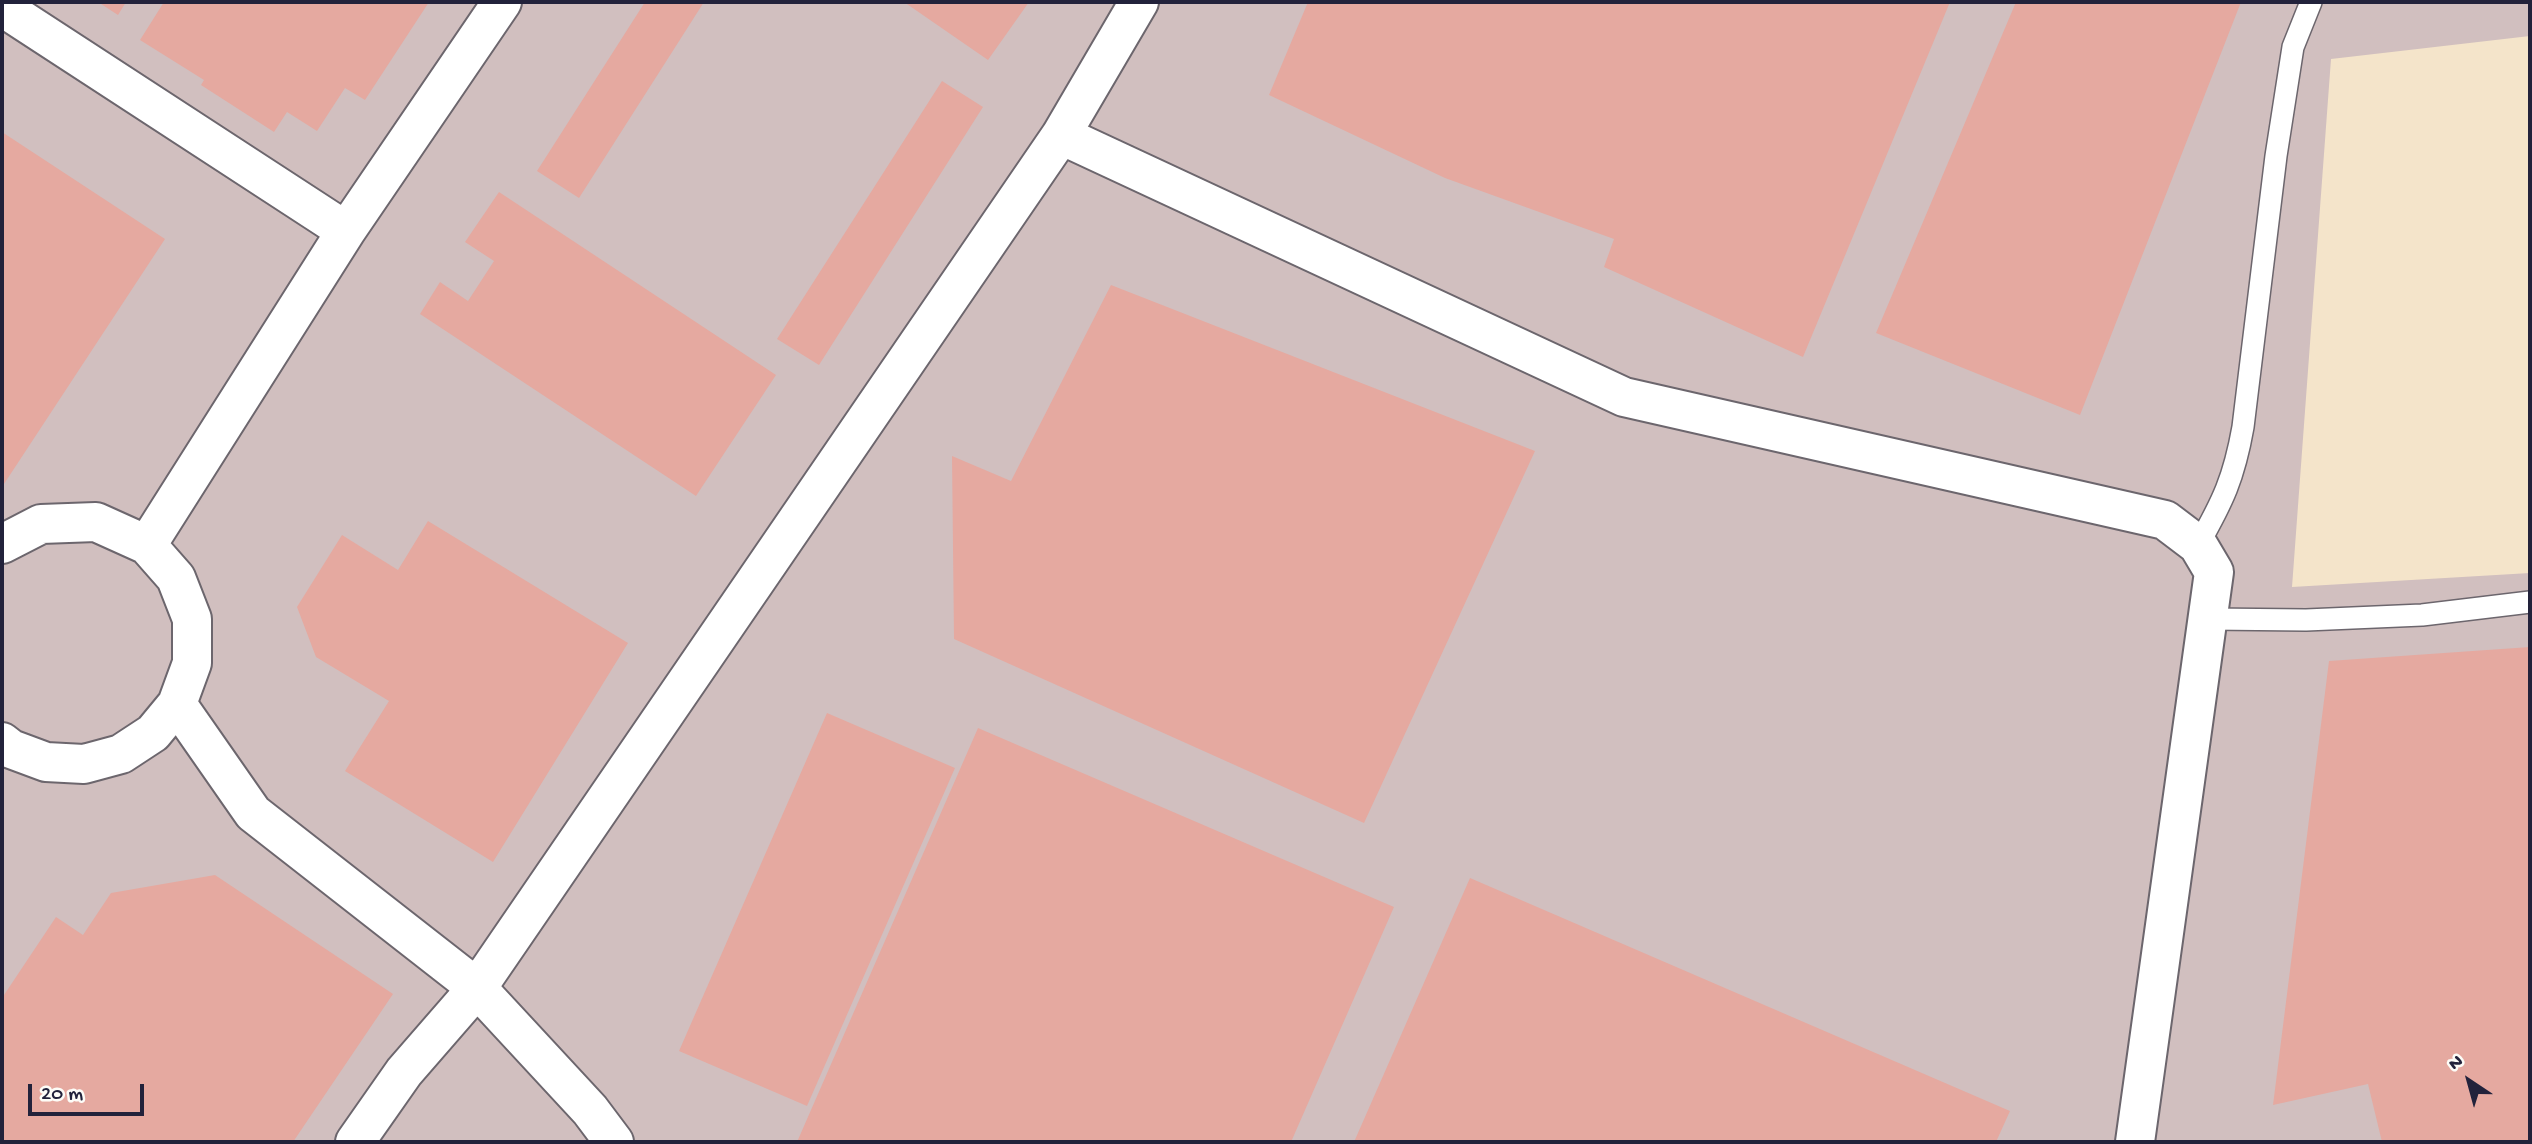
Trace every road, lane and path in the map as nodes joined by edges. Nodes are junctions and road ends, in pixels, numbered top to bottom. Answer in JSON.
{"nodes":[{"id":1,"x":502,"y":2,"type":"edge"},
{"id":2,"x":1139,"y":2,"type":"edge"},
{"id":3,"x":2311,"y":2,"type":"edge"},
{"id":4,"x":2,"y":6,"type":"edge"},
{"id":5,"x":1060,"y":135,"type":"junction"},
{"id":6,"x":346,"y":231,"type":"junction"},
{"id":7,"x":2,"y":544,"type":"edge"},
{"id":8,"x":146,"y":545,"type":"junction"},
{"id":9,"x":2198,"y":545,"type":"junction"},
{"id":10,"x":2530,"y":602,"type":"edge"},
{"id":11,"x":2209,"y":620,"type":"junction"},
{"id":12,"x":177,"y":704,"type":"junction"},
{"id":13,"x":5,"y":751,"type":"edge"},
{"id":14,"x":477,"y":988,"type":"junction"},
{"id":15,"x":355,"y":1142,"type":"edge"},
{"id":16,"x":614,"y":1142,"type":"edge"},
{"id":17,"x":2135,"y":1142,"type":"edge"}],
"edges":[{"from":1,"to":6,"type":"street"},
{"from":2,"to":5,"type":"street"},
{"from":3,"to":9,"type":"lane"},
{"from":4,"to":6,"type":"street"},
{"from":5,"to":9,"type":"street"},
{"from":5,"to":14,"type":"street"},
{"from":6,"to":8,"type":"street"},
{"from":7,"to":8,"type":"street"},
{"from":8,"to":12,"type":"street"},
{"from":9,"to":11,"type":"street"},
{"from":10,"to":11,"type":"lane"},
{"from":11,"to":17,"type":"street"},
{"from":12,"to":13,"type":"street"},
{"from":12,"to":14,"type":"street"},
{"from":14,"to":15,"type":"street"},
{"from":14,"to":16,"type":"street"}]}
